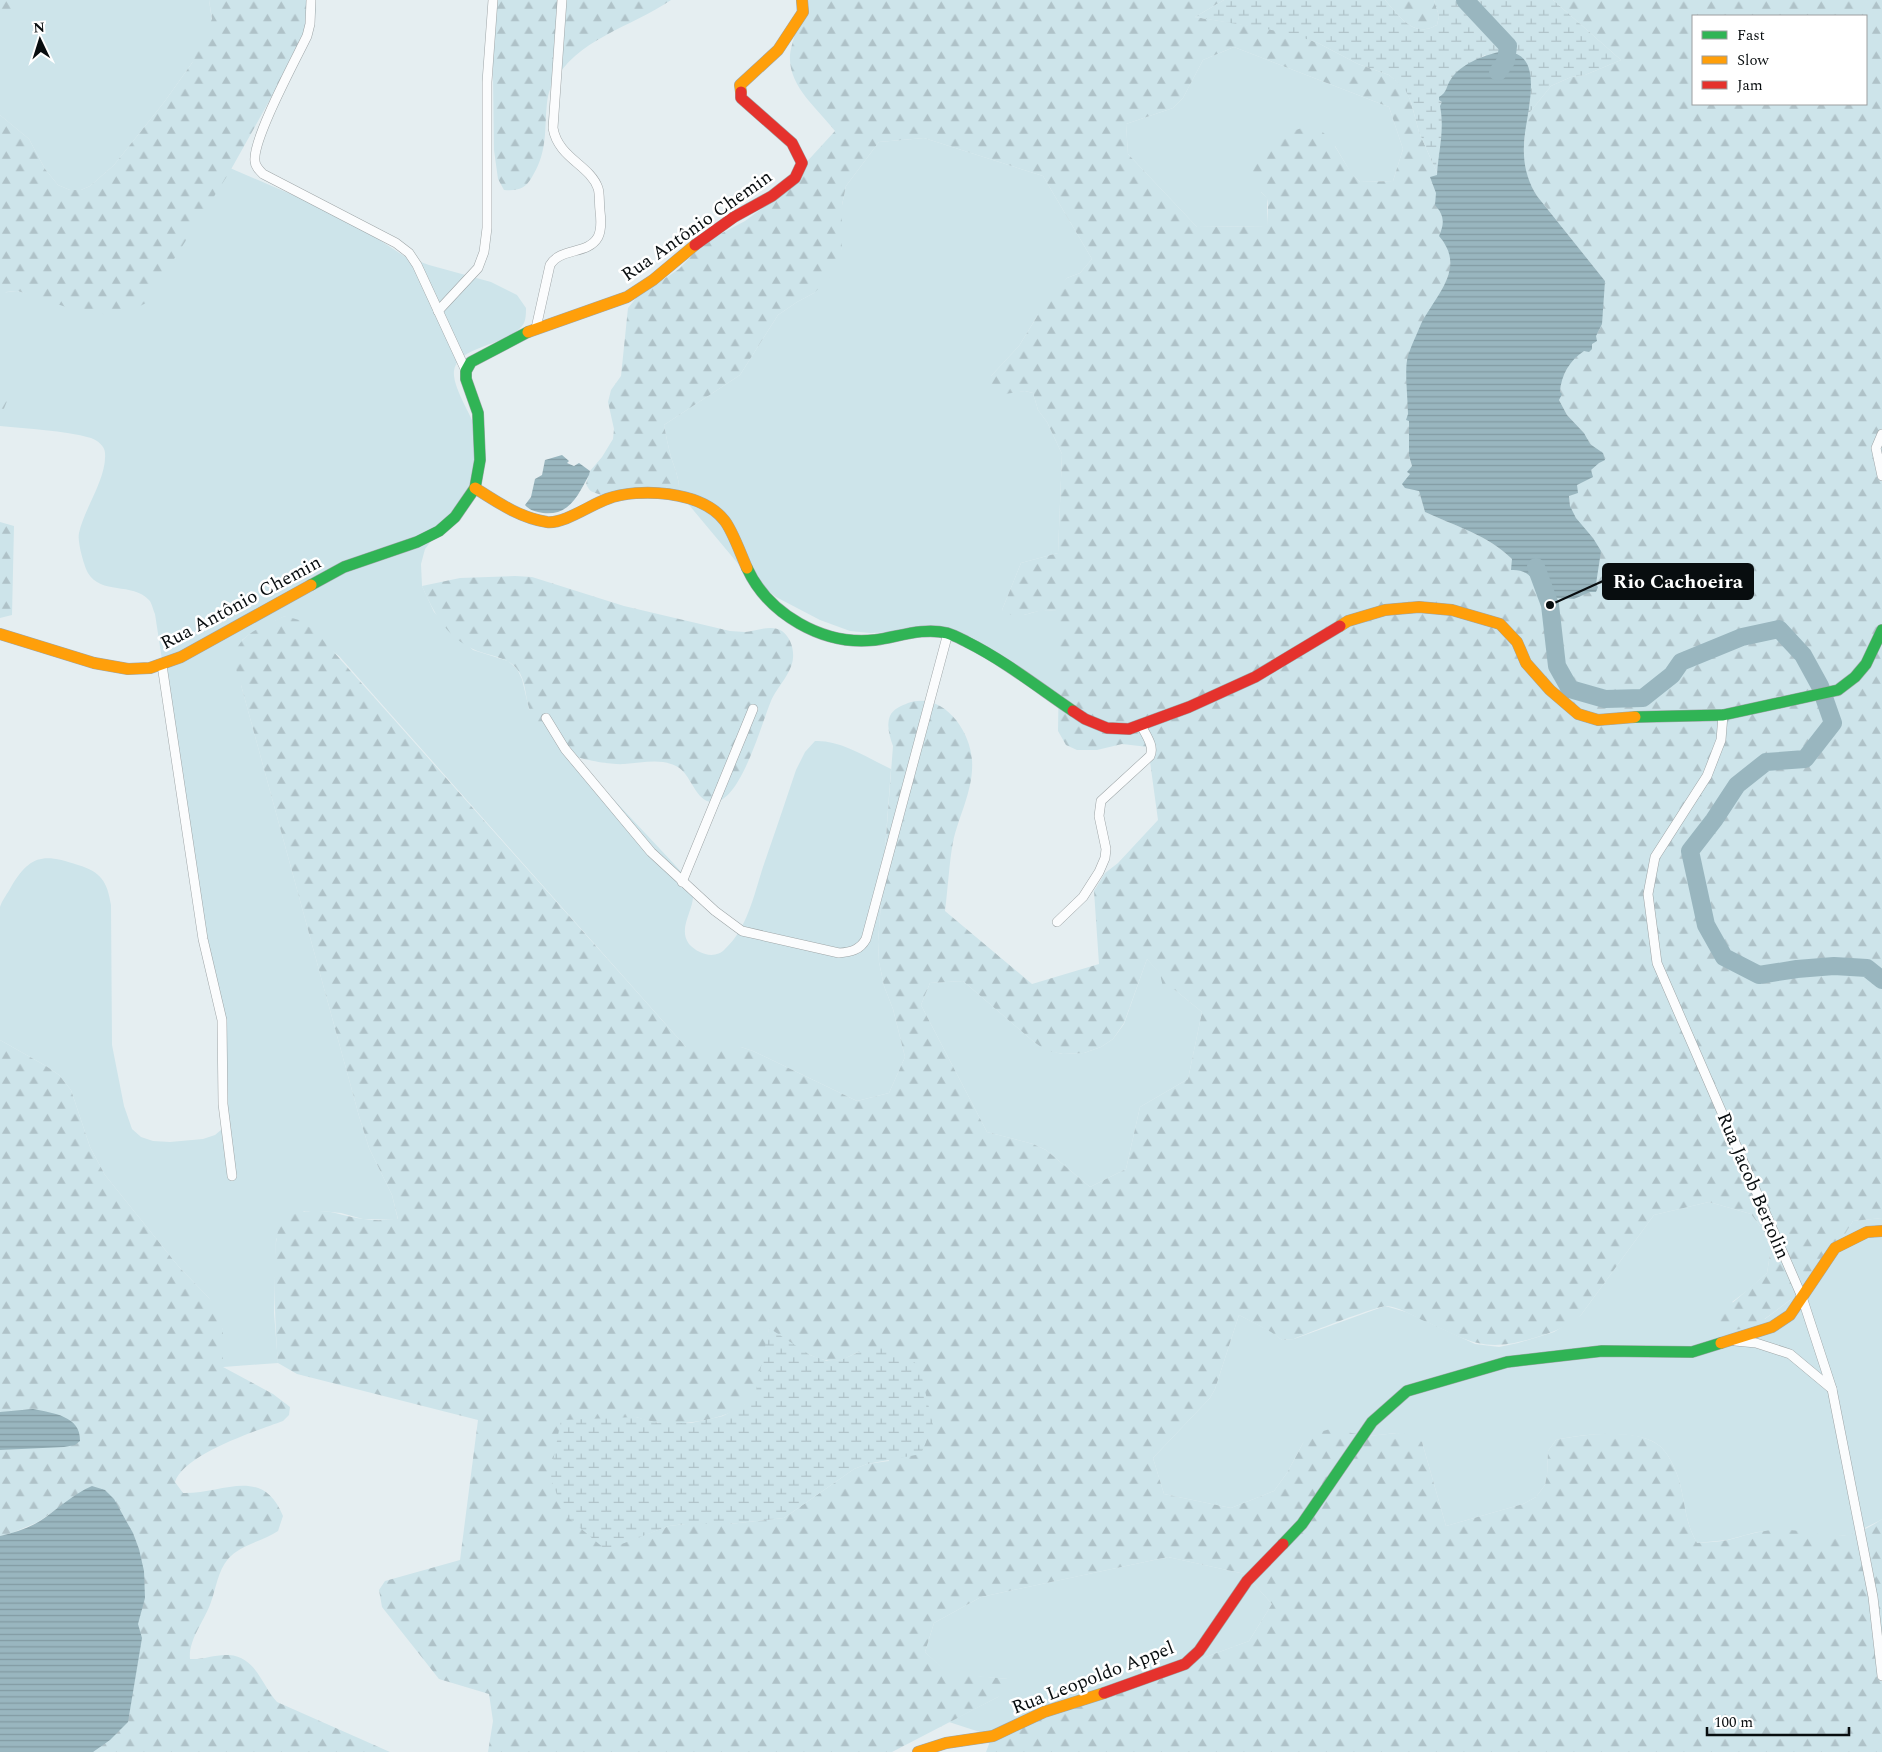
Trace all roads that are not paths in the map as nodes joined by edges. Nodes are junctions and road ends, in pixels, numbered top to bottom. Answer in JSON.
{"nodes":[{"id":1,"x":311,"y":0,"type":"edge"},
{"id":2,"x":493,"y":0,"type":"edge"},
{"id":3,"x":562,"y":0,"type":"edge"},
{"id":4,"x":802,"y":0,"type":"edge"},
{"id":5,"x":438,"y":311,"type":"junction"},
{"id":6,"x":536,"y":328,"type":"junction"},
{"id":7,"x":466,"y":371,"type":"junction"},
{"id":8,"x":1882,"y":434,"type":"edge"},
{"id":9,"x":1882,"y":476,"type":"edge"},
{"id":10,"x":475,"y":488,"type":"junction"},
{"id":11,"x":1882,"y":630,"type":"edge"},
{"id":12,"x":948,"y":633,"type":"junction"},
{"id":13,"x":0,"y":634,"type":"edge"},
{"id":14,"x":162,"y":665,"type":"junction"},
{"id":15,"x":753,"y":710,"type":"dead end"},
{"id":16,"x":1723,"y":715,"type":"junction"},
{"id":17,"x":546,"y":718,"type":"dead end"},
{"id":18,"x":1141,"y":725,"type":"junction"},
{"id":19,"x":682,"y":882,"type":"junction"},
{"id":20,"x":1057,"y":922,"type":"dead end"},
{"id":21,"x":232,"y":1176,"type":"dead end"},
{"id":22,"x":1882,"y":1231,"type":"edge"},
{"id":23,"x":1802,"y":1297,"type":"junction"},
{"id":24,"x":1730,"y":1340,"type":"junction"},
{"id":25,"x":1832,"y":1389,"type":"junction"},
{"id":26,"x":1882,"y":1676,"type":"edge"},
{"id":27,"x":918,"y":1752,"type":"edge"}],
"edges":[{"from":1,"to":5,"type":"street"},
{"from":2,"to":5,"type":"street"},
{"from":3,"to":6,"type":"street"},
{"from":4,"to":6,"type":"street","name":"Rua Antônio Chemin"},
{"from":5,"to":7,"type":"street"},
{"from":6,"to":7,"type":"street","name":"Rua Antônio Chemin"},
{"from":7,"to":10,"type":"street","name":"Rua Antônio Chemin"},
{"from":8,"to":9,"type":"street"},
{"from":10,"to":12,"type":"street"},
{"from":10,"to":14,"type":"street","name":"Rua Antônio Chemin"},
{"from":11,"to":16,"type":"street"},
{"from":12,"to":18,"type":"street"},
{"from":12,"to":19,"type":"street"},
{"from":13,"to":14,"type":"street","name":"Rua Antônio Chemin"},
{"from":14,"to":21,"type":"street"},
{"from":15,"to":19,"type":"street"},
{"from":16,"to":18,"type":"street"},
{"from":16,"to":23,"type":"street","name":"Rua Jacob Bertolin"},
{"from":17,"to":19,"type":"street"},
{"from":18,"to":20,"type":"street"},
{"from":22,"to":23,"type":"street","name":"Rua Leopoldo Appel"},
{"from":23,"to":24,"type":"street","name":"Rua Leopoldo Appel"},
{"from":23,"to":25,"type":"street","name":"Rua Jacob Bertolin"},
{"from":24,"to":25,"type":"street"},
{"from":24,"to":27,"type":"street","name":"Rua Leopoldo Appel"},
{"from":25,"to":26,"type":"street","name":"Rua Jacob Bertolin"}]}
